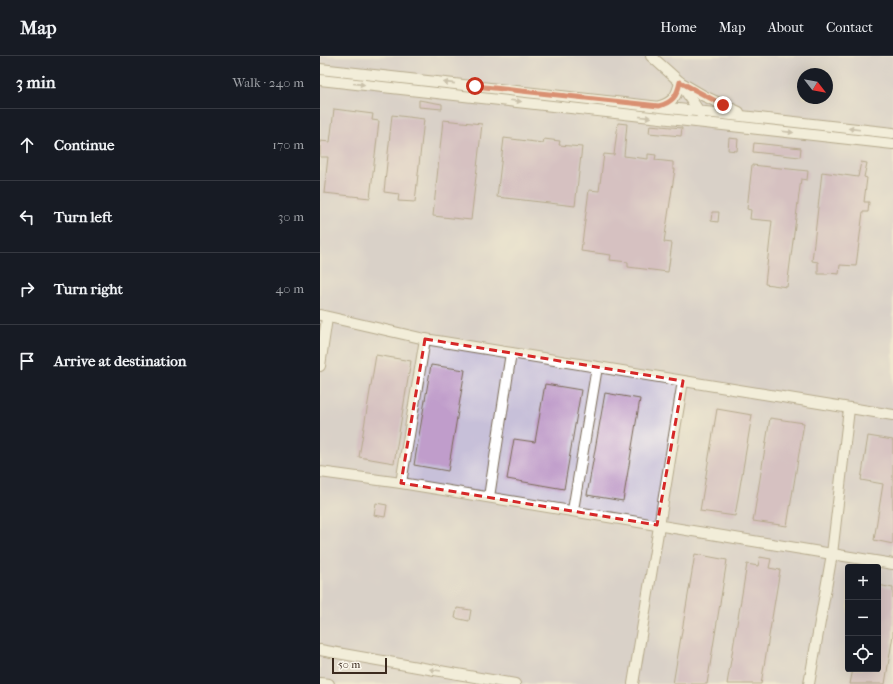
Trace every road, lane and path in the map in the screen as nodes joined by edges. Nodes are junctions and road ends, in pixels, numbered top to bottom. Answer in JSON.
{"nodes":[{"id":1,"x":650,"y":56,"type":"edge"},
{"id":2,"x":320,"y":69,"type":"edge"},
{"id":3,"x":320,"y":80,"type":"edge"},
{"id":4,"x":680,"y":82,"type":"junction"},
{"id":5,"x":502,"y":94,"type":"junction"},
{"id":6,"x":659,"y":106,"type":"junction"},
{"id":7,"x":700,"y":111,"type":"junction"},
{"id":8,"x":752,"y":117,"type":"junction"},
{"id":9,"x":764,"y":118,"type":"junction"},
{"id":10,"x":705,"y":123,"type":"junction"},
{"id":11,"x":836,"y":127,"type":"junction"},
{"id":12,"x":761,"y":129,"type":"junction"},
{"id":13,"x":893,"y":133,"type":"edge"},
{"id":14,"x":835,"y":138,"type":"junction"},
{"id":15,"x":893,"y":144,"type":"edge"},
{"id":16,"x":324,"y":316,"type":"edge"},
{"id":17,"x":425,"y":339,"type":"junction"},
{"id":18,"x":510,"y":353,"type":"junction"},
{"id":19,"x":320,"y":366,"type":"edge"},
{"id":20,"x":597,"y":367,"type":"junction"},
{"id":21,"x":682,"y":381,"type":"junction"},
{"id":22,"x":849,"y":409,"type":"junction"},
{"id":23,"x":893,"y":415,"type":"edge"},
{"id":24,"x":320,"y":472,"type":"edge"},
{"id":25,"x":401,"y":482,"type":"junction"},
{"id":26,"x":489,"y":497,"type":"junction"},
{"id":27,"x":573,"y":510,"type":"junction"},
{"id":28,"x":658,"y":525,"type":"junction"},
{"id":29,"x":832,"y":554,"type":"junction"},
{"id":30,"x":893,"y":564,"type":"edge"},
{"id":31,"x":320,"y":650,"type":"edge"},
{"id":32,"x":320,"y":683,"type":"edge"},
{"id":33,"x":329,"y":684,"type":"edge"},
{"id":34,"x":515,"y":684,"type":"edge"},
{"id":35,"x":633,"y":684,"type":"edge"},
{"id":36,"x":809,"y":684,"type":"edge"}],
"edges":[{"from":1,"to":4,"type":"street"},
{"from":5,"to":2,"type":"street","one_way":true},
{"from":3,"to":5,"type":"street","one_way":true},
{"from":4,"to":6,"type":"street"},
{"from":4,"to":7,"type":"street"},
{"from":4,"to":8,"type":"street"},
{"from":5,"to":6,"type":"street"},
{"from":5,"to":10,"type":"street","one_way":true},
{"from":6,"to":7,"type":"street"},
{"from":7,"to":8,"type":"street"},
{"from":7,"to":10,"type":"street"},
{"from":8,"to":9,"type":"street"},
{"from":9,"to":11,"type":"street"},
{"from":9,"to":12,"type":"street"},
{"from":10,"to":12,"type":"street"},
{"from":13,"to":11,"type":"street","one_way":true},
{"from":11,"to":14,"type":"street"},
{"from":12,"to":14,"type":"street","one_way":true},
{"from":14,"to":15,"type":"street"},
{"from":16,"to":17,"type":"street"},
{"from":16,"to":19,"type":"street"},
{"from":17,"to":18,"type":"street"},
{"from":17,"to":25,"type":"street"},
{"from":18,"to":20,"type":"street"},
{"from":18,"to":26,"type":"street"},
{"from":20,"to":21,"type":"street"},
{"from":20,"to":27,"type":"street"},
{"from":21,"to":22,"type":"street"},
{"from":21,"to":28,"type":"street"},
{"from":22,"to":23,"type":"street"},
{"from":22,"to":29,"type":"street"},
{"from":24,"to":25,"type":"street"},
{"from":25,"to":26,"type":"street"},
{"from":26,"to":27,"type":"street"},
{"from":27,"to":28,"type":"street"},
{"from":28,"to":29,"type":"street"},
{"from":28,"to":35,"type":"street"},
{"from":29,"to":30,"type":"street"},
{"from":29,"to":36,"type":"street"},
{"from":34,"to":31,"type":"street","one_way":true},
{"from":32,"to":33,"type":"street"}]}
